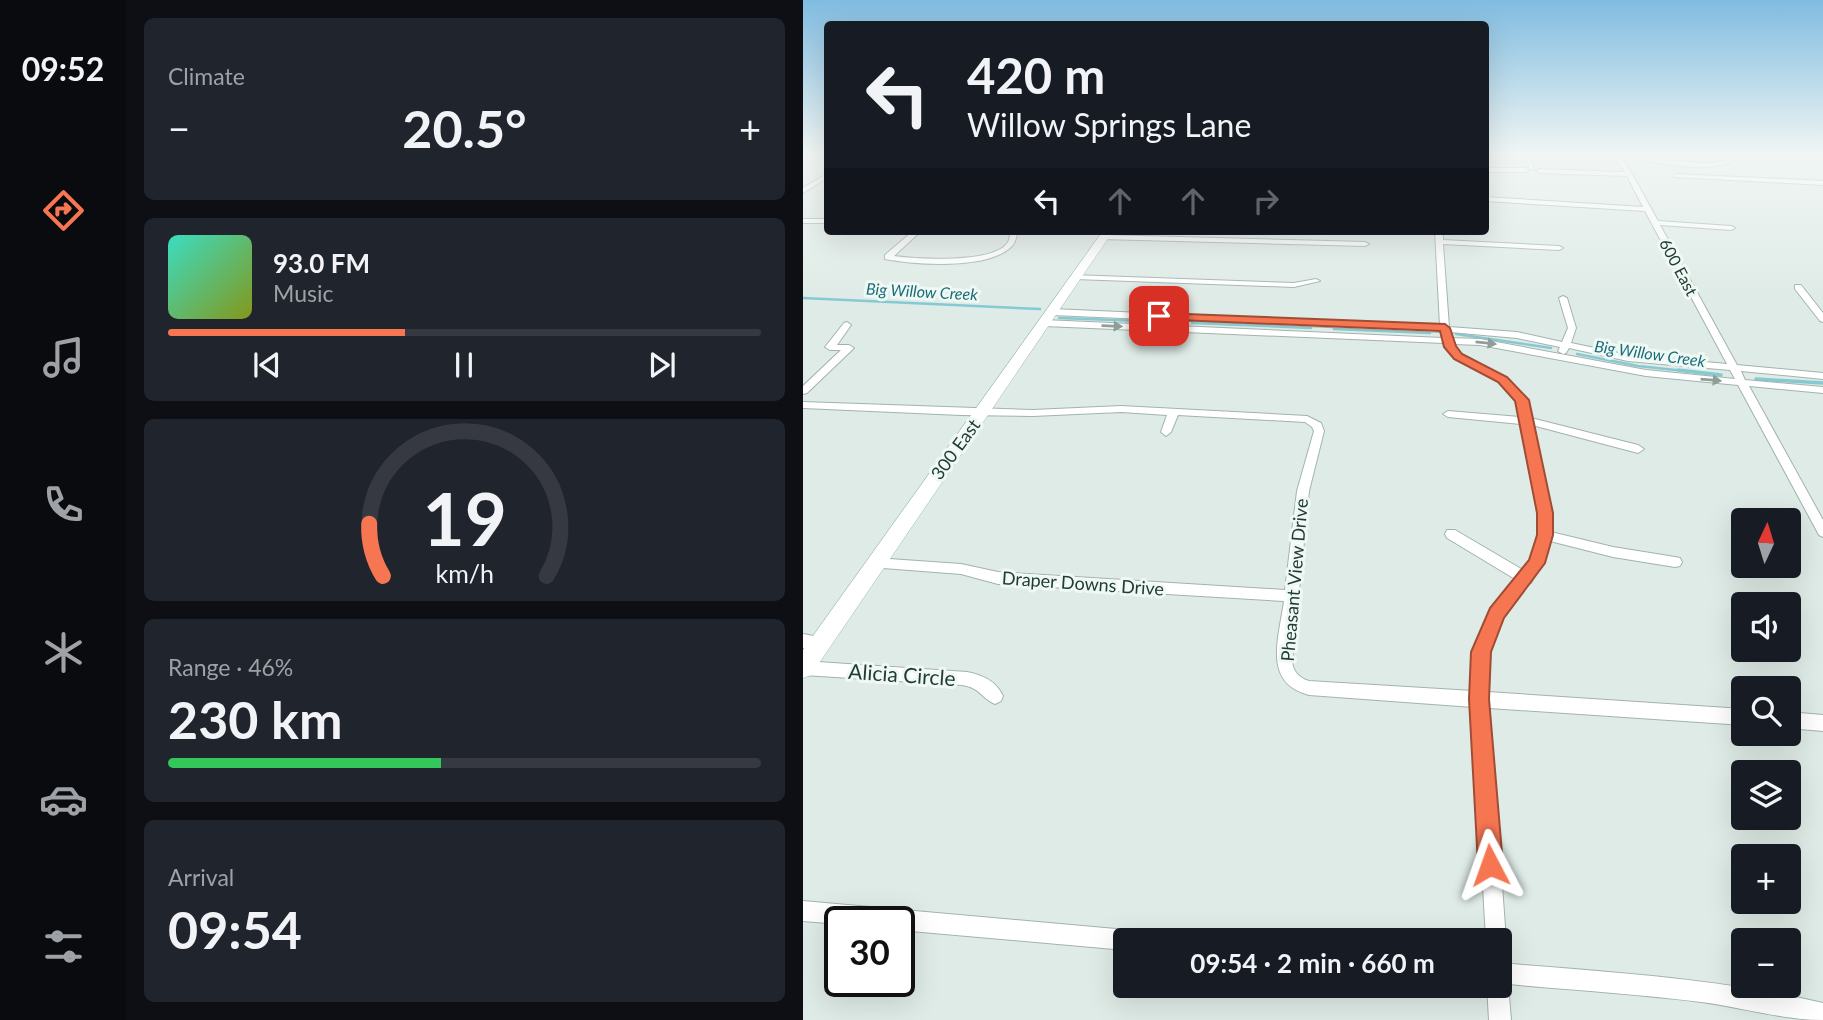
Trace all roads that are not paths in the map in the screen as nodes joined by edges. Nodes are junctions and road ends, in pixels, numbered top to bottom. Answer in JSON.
{"nodes":[{"id":1,"x":1514,"y":202,"type":"edge"},
{"id":2,"x":1643,"y":202,"type":"edge"},
{"id":3,"x":1647,"y":209,"type":"junction"},
{"id":4,"x":803,"y":221,"type":"edge"},
{"id":5,"x":824,"y":221,"type":"edge"},
{"id":6,"x":1655,"y":223,"type":"junction"},
{"id":7,"x":1731,"y":229,"type":"dead end"},
{"id":8,"x":913,"y":235,"type":"edge"},
{"id":9,"x":1014,"y":235,"type":"edge"},
{"id":10,"x":1439,"y":235,"type":"edge"},
{"id":11,"x":1104,"y":237,"type":"edge"},
{"id":12,"x":1151,"y":239,"type":"joint"},
{"id":13,"x":1440,"y":242,"type":"junction"},
{"id":14,"x":1365,"y":244,"type":"dead end"},
{"id":15,"x":1560,"y":248,"type":"dead end"},
{"id":16,"x":1075,"y":277,"type":"junction"},
{"id":17,"x":1316,"y":281,"type":"dead end"},
{"id":18,"x":1798,"y":286,"type":"dead end"},
{"id":19,"x":1563,"y":298,"type":"dead end"},
{"id":20,"x":1048,"y":318,"type":"junction"},
{"id":21,"x":1823,"y":318,"type":"edge"},
{"id":22,"x":847,"y":326,"type":"dead end"},
{"id":23,"x":1446,"y":334,"type":"junction"},
{"id":24,"x":1566,"y":346,"type":"junction"},
{"id":25,"x":1561,"y":357,"type":"junction"},
{"id":26,"x":1733,"y":369,"type":"junction"},
{"id":27,"x":1823,"y":376,"type":"edge"},
{"id":28,"x":1740,"y":383,"type":"junction"},
{"id":29,"x":1823,"y":390,"type":"edge"},
{"id":30,"x":803,"y":391,"type":"edge"},
{"id":31,"x":803,"y":405,"type":"edge"},
{"id":32,"x":1174,"y":411,"type":"junction"},
{"id":33,"x":982,"y":412,"type":"junction"},
{"id":34,"x":1448,"y":414,"type":"dead end"},
{"id":35,"x":1527,"y":421,"type":"junction"},
{"id":36,"x":1166,"y":432,"type":"dead end"},
{"id":37,"x":1638,"y":449,"type":"dead end"},
{"id":38,"x":1823,"y":532,"type":"edge"},
{"id":39,"x":1451,"y":534,"type":"dead end"},
{"id":40,"x":1545,"y":535,"type":"junction"},
{"id":41,"x":1675,"y":562,"type":"dead end"},
{"id":42,"x":875,"y":563,"type":"junction"},
{"id":43,"x":1526,"y":579,"type":"junction"},
{"id":44,"x":1292,"y":596,"type":"junction"},
{"id":45,"x":803,"y":641,"type":"edge"},
{"id":46,"x":821,"y":643,"type":"junction"},
{"id":47,"x":803,"y":668,"type":"edge"},
{"id":48,"x":995,"y":696,"type":"dead end"},
{"id":49,"x":1479,"y":699,"type":"junction"},
{"id":50,"x":1731,"y":716,"type":"edge"},
{"id":51,"x":1801,"y":721,"type":"edge"},
{"id":52,"x":1823,"y":723,"type":"edge"},
{"id":53,"x":803,"y":911,"type":"edge"},
{"id":54,"x":1495,"y":928,"type":"edge"},
{"id":55,"x":1113,"y":939,"type":"edge"},
{"id":56,"x":1512,"y":974,"type":"edge"},
{"id":57,"x":1499,"y":998,"type":"edge"},
{"id":58,"x":1823,"y":1014,"type":"edge"},
{"id":59,"x":1500,"y":1020,"type":"edge"}],
"edges":[{"from":1,"to":3,"type":"street"},
{"from":2,"to":3,"type":"street","name":"600 East"},
{"from":3,"to":6,"type":"street","name":"600 East"},
{"from":4,"to":5,"type":"street"},
{"from":6,"to":7,"type":"street"},
{"from":6,"to":26,"type":"street","name":"600 East"},
{"from":8,"to":9,"type":"street"},
{"from":10,"to":13,"type":"street"},
{"from":11,"to":12,"type":"street"},
{"from":11,"to":16,"type":"main road","name":"300 East"},
{"from":12,"to":14,"type":"street"},
{"from":13,"to":15,"type":"street"},
{"from":13,"to":23,"type":"street"},
{"from":16,"to":17,"type":"street"},
{"from":16,"to":20,"type":"main road","name":"300 East"},
{"from":18,"to":21,"type":"street"},
{"from":19,"to":24,"type":"street"},
{"from":20,"to":23,"type":"street"},
{"from":20,"to":33,"type":"main road","name":"300 East"},
{"from":22,"to":30,"type":"street"},
{"from":23,"to":24,"type":"street"},
{"from":23,"to":25,"type":"street","one_way":true},
{"from":23,"to":35,"type":"street"},
{"from":24,"to":25,"type":"street"},
{"from":24,"to":26,"type":"street"},
{"from":25,"to":28,"type":"street","one_way":true},
{"from":26,"to":27,"type":"street"},
{"from":26,"to":28,"type":"street","name":"600 East"},
{"from":28,"to":29,"type":"street"},
{"from":28,"to":38,"type":"street","name":"600 East"},
{"from":31,"to":33,"type":"street","name":"Pheasant View Drive"},
{"from":32,"to":33,"type":"street","name":"Pheasant View Drive"},
{"from":32,"to":36,"type":"street"},
{"from":32,"to":44,"type":"street","name":"Pheasant View Drive"},
{"from":33,"to":42,"type":"main road","name":"300 East"},
{"from":34,"to":35,"type":"street"},
{"from":35,"to":37,"type":"street"},
{"from":35,"to":40,"type":"street"},
{"from":39,"to":43,"type":"street"},
{"from":40,"to":41,"type":"street"},
{"from":40,"to":43,"type":"street"},
{"from":42,"to":44,"type":"street","name":"Draper Downs Drive"},
{"from":42,"to":46,"type":"main road","name":"300 East"},
{"from":43,"to":49,"type":"street"},
{"from":44,"to":49,"type":"street","name":"Pheasant View Drive"},
{"from":45,"to":46,"type":"street"},
{"from":46,"to":47,"type":"main road","name":"300 East"},
{"from":47,"to":48,"type":"street","name":"Alicia Circle"},
{"from":49,"to":50,"type":"street","name":"Pheasant View Drive"},
{"from":49,"to":54,"type":"street"},
{"from":51,"to":52,"type":"street"},
{"from":53,"to":55,"type":"street"},
{"from":56,"to":58,"type":"street"},
{"from":57,"to":59,"type":"street"}]}
